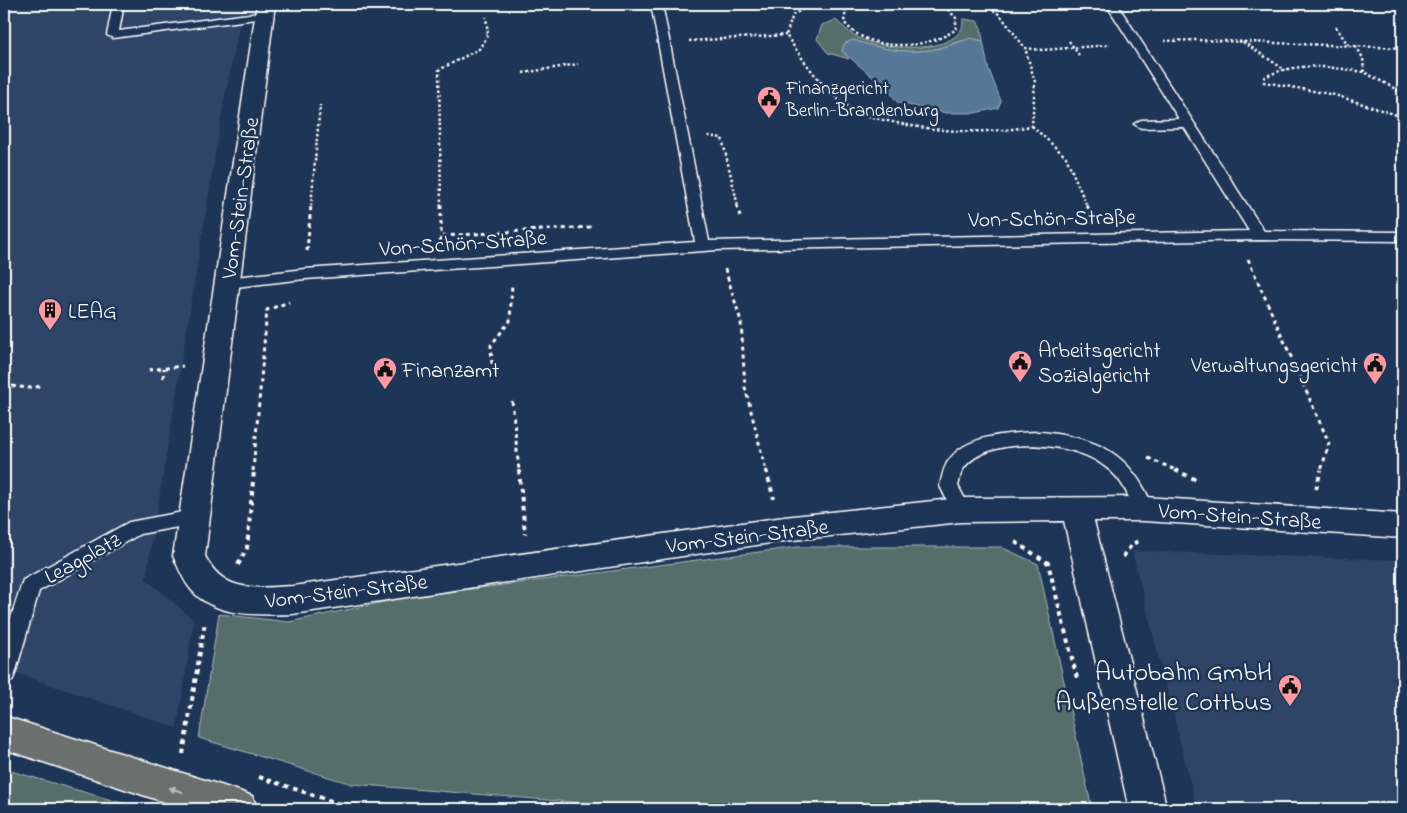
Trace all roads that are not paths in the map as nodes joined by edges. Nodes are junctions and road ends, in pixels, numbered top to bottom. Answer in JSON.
{"nodes":[{"id":1,"x":118,"y":4,"type":"edge"},
{"id":2,"x":656,"y":4,"type":"edge"},
{"id":3,"x":1112,"y":4,"type":"edge"},
{"id":4,"x":265,"y":10,"type":"edge"},
{"id":5,"x":1142,"y":124,"type":"dead end"},
{"id":6,"x":1189,"y":124,"type":"junction"},
{"id":7,"x":1259,"y":234,"type":"junction"},
{"id":8,"x":1403,"y":237,"type":"edge"},
{"id":9,"x":968,"y":240,"type":"junction"},
{"id":10,"x":702,"y":246,"type":"junction"},
{"id":11,"x":974,"y":255,"type":"dead end"},
{"id":12,"x":227,"y":283,"type":"junction"},
{"id":13,"x":1076,"y":509,"type":"junction"},
{"id":14,"x":1144,"y":509,"type":"junction"},
{"id":15,"x":961,"y":510,"type":"junction"},
{"id":16,"x":193,"y":518,"type":"junction"},
{"id":17,"x":1403,"y":526,"type":"edge"},
{"id":18,"x":4,"y":674,"type":"edge"},
{"id":19,"x":4,"y":732,"type":"edge"},
{"id":20,"x":239,"y":809,"type":"edge"},
{"id":21,"x":1148,"y":809,"type":"edge"}],
"edges":[{"from":1,"to":4,"type":"lane"},
{"from":2,"to":10,"type":"lane"},
{"from":3,"to":6,"type":"lane"},
{"from":4,"to":12,"type":"street","name":"Vom-Stein-Straße"},
{"from":5,"to":6,"type":"lane"},
{"from":6,"to":7,"type":"lane"},
{"from":7,"to":8,"type":"lane","name":"Von-Schön-Straße"},
{"from":7,"to":9,"type":"lane","name":"Von-Schön-Straße"},
{"from":9,"to":10,"type":"lane","name":"Von-Schön-Straße"},
{"from":9,"to":11,"type":"lane"},
{"from":10,"to":12,"type":"lane","name":"Von-Schön-Straße"},
{"from":12,"to":16,"type":"street","name":"Vom-Stein-Straße"},
{"from":13,"to":14,"type":"street","name":"Vom-Stein-Straße"},
{"from":13,"to":15,"type":"street","name":"Vom-Stein-Straße"},
{"from":13,"to":21,"type":"street"},
{"from":14,"to":15,"type":"lane"},
{"from":14,"to":17,"type":"street","name":"Vom-Stein-Straße"},
{"from":15,"to":16,"type":"street","name":"Vom-Stein-Straße"},
{"from":16,"to":18,"type":"lane","name":"Leagplatz"},
{"from":20,"to":19,"type":"main road","one_way":true}]}
